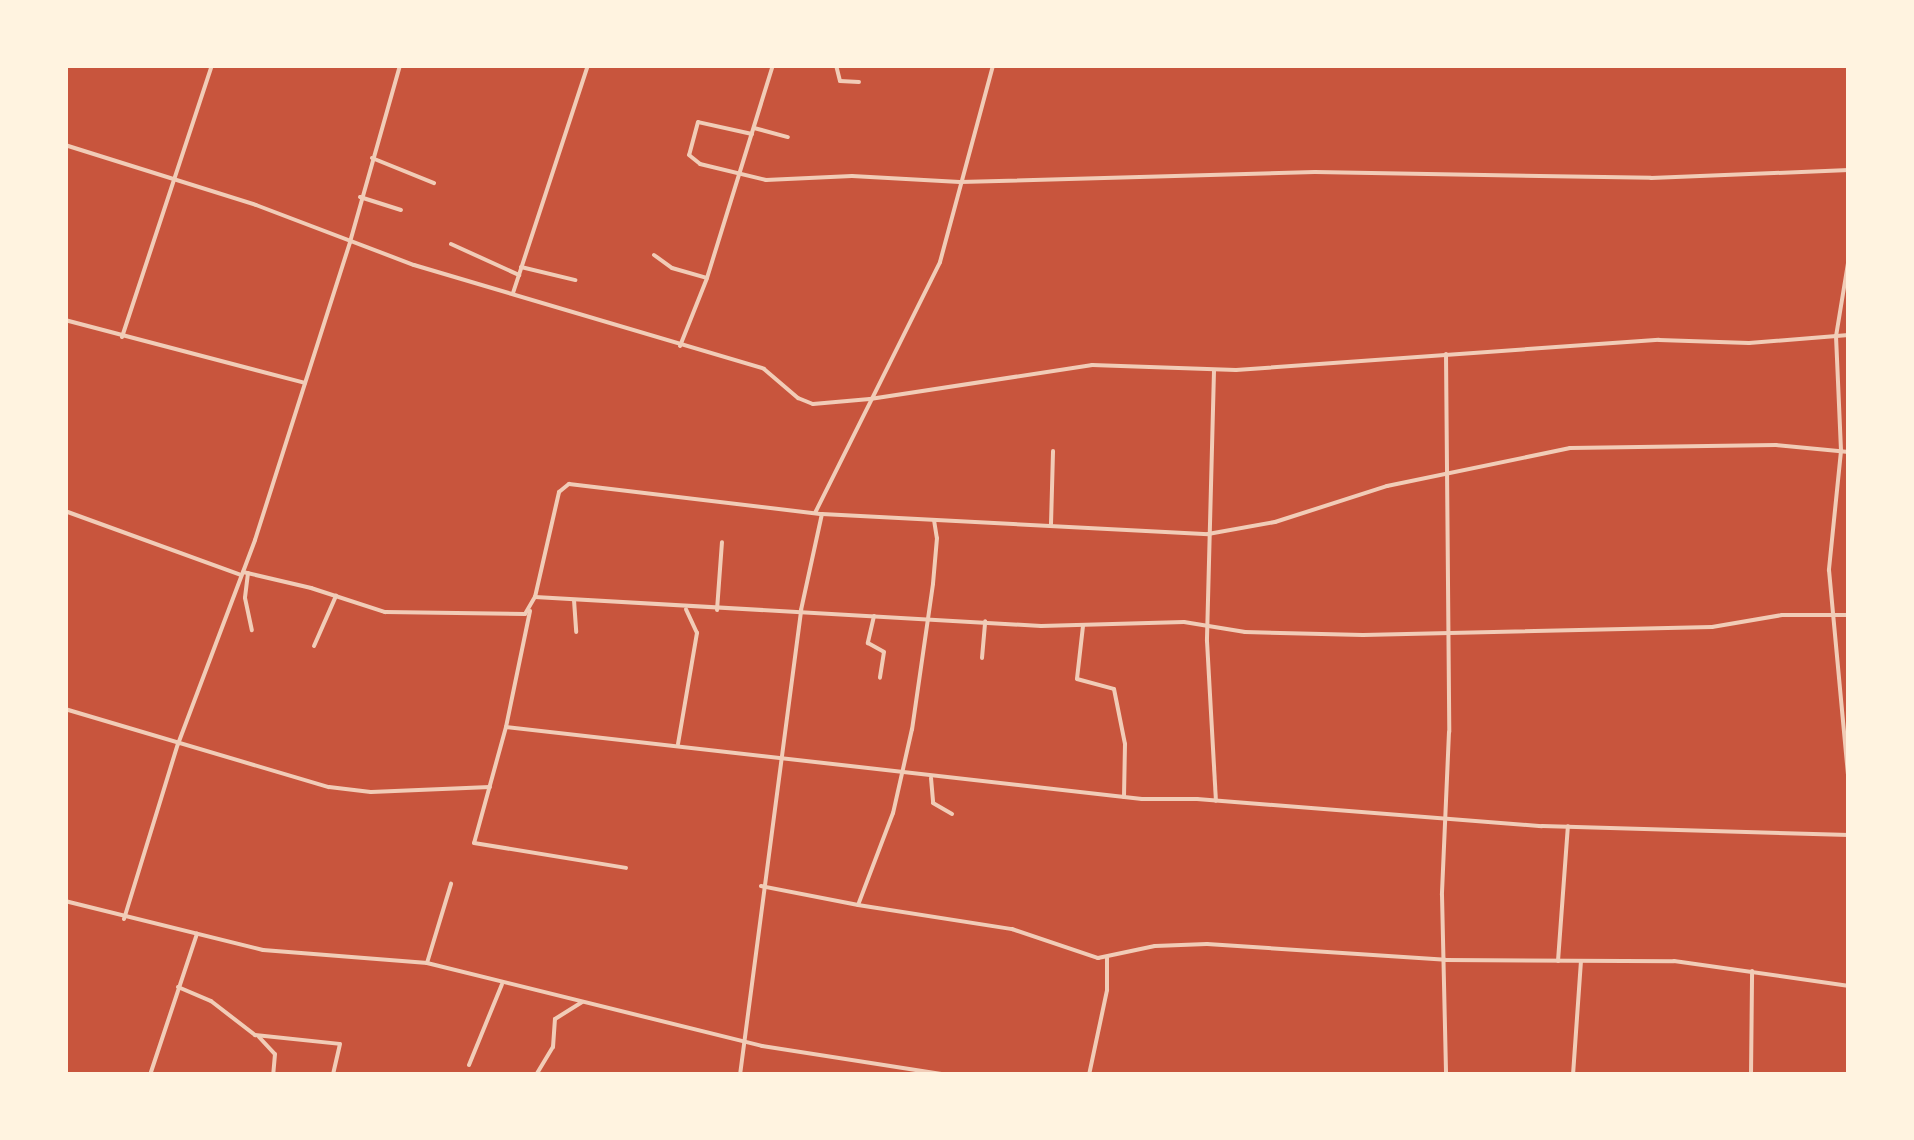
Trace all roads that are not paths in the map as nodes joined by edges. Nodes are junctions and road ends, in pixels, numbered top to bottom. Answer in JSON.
{"nodes":[{"id":1,"x":212,"y":65,"type":"edge"},
{"id":2,"x":400,"y":65,"type":"edge"},
{"id":3,"x":588,"y":65,"type":"edge"},
{"id":4,"x":773,"y":65,"type":"edge"},
{"id":5,"x":836,"y":65,"type":"edge"},
{"id":6,"x":992,"y":65,"type":"edge"},
{"id":7,"x":859,"y":82,"type":"dead end"},
{"id":8,"x":753,"y":131,"type":"junction"},
{"id":9,"x":788,"y":137,"type":"dead end"},
{"id":10,"x":65,"y":145,"type":"edge"},
{"id":11,"x":372,"y":158,"type":"junction"},
{"id":12,"x":1849,"y":170,"type":"edge"},
{"id":13,"x":738,"y":176,"type":"junction"},
{"id":14,"x":177,"y":182,"type":"junction"},
{"id":15,"x":960,"y":182,"type":"junction"},
{"id":16,"x":434,"y":184,"type":"dead end"},
{"id":17,"x":360,"y":197,"type":"junction"},
{"id":18,"x":401,"y":210,"type":"dead end"},
{"id":19,"x":350,"y":242,"type":"junction"},
{"id":20,"x":451,"y":244,"type":"dead end"},
{"id":21,"x":654,"y":255,"type":"dead end"},
{"id":22,"x":1849,"y":257,"type":"edge"},
{"id":23,"x":521,"y":266,"type":"junction"},
{"id":24,"x":519,"y":275,"type":"junction"},
{"id":25,"x":706,"y":278,"type":"junction"},
{"id":26,"x":575,"y":280,"type":"dead end"},
{"id":27,"x":513,"y":293,"type":"junction"},
{"id":28,"x":65,"y":320,"type":"edge"},
{"id":29,"x":1849,"y":335,"type":"edge"},
{"id":30,"x":1836,"y":336,"type":"junction"},
{"id":31,"x":122,"y":337,"type":"junction"},
{"id":32,"x":680,"y":346,"type":"junction"},
{"id":33,"x":1446,"y":354,"type":"junction"},
{"id":34,"x":1214,"y":370,"type":"junction"},
{"id":35,"x":305,"y":383,"type":"junction"},
{"id":36,"x":870,"y":399,"type":"junction"},
{"id":37,"x":1053,"y":451,"type":"dead end"},
{"id":38,"x":1841,"y":452,"type":"junction"},
{"id":39,"x":1849,"y":452,"type":"edge"},
{"id":40,"x":1446,"y":474,"type":"junction"},
{"id":41,"x":65,"y":511,"type":"edge"},
{"id":42,"x":818,"y":513,"type":"junction"},
{"id":43,"x":934,"y":520,"type":"junction"},
{"id":44,"x":1051,"y":524,"type":"junction"},
{"id":45,"x":1208,"y":534,"type":"junction"},
{"id":46,"x":722,"y":542,"type":"dead end"},
{"id":47,"x":244,"y":573,"type":"junction"},
{"id":48,"x":336,"y":596,"type":"junction"},
{"id":49,"x":535,"y":597,"type":"junction"},
{"id":50,"x":574,"y":600,"type":"junction"},
{"id":51,"x":686,"y":609,"type":"junction"},
{"id":52,"x":530,"y":610,"type":"junction"},
{"id":53,"x":717,"y":610,"type":"junction"},
{"id":54,"x":801,"y":610,"type":"junction"},
{"id":55,"x":1830,"y":614,"type":"junction"},
{"id":56,"x":1849,"y":615,"type":"edge"},
{"id":57,"x":874,"y":616,"type":"junction"},
{"id":58,"x":929,"y":618,"type":"junction"},
{"id":59,"x":985,"y":621,"type":"junction"},
{"id":60,"x":1207,"y":624,"type":"junction"},
{"id":61,"x":1083,"y":626,"type":"junction"},
{"id":62,"x":252,"y":630,"type":"dead end"},
{"id":63,"x":576,"y":632,"type":"dead end"},
{"id":64,"x":1449,"y":635,"type":"junction"},
{"id":65,"x":314,"y":646,"type":"dead end"},
{"id":66,"x":982,"y":658,"type":"dead end"},
{"id":67,"x":880,"y":678,"type":"dead end"},
{"id":68,"x":65,"y":709,"type":"edge"},
{"id":69,"x":506,"y":727,"type":"junction"},
{"id":70,"x":178,"y":744,"type":"junction"},
{"id":71,"x":678,"y":744,"type":"junction"},
{"id":72,"x":782,"y":758,"type":"junction"},
{"id":73,"x":900,"y":773,"type":"junction"},
{"id":74,"x":931,"y":778,"type":"junction"},
{"id":75,"x":1849,"y":786,"type":"edge"},
{"id":76,"x":490,"y":787,"type":"junction"},
{"id":77,"x":1124,"y":797,"type":"junction"},
{"id":78,"x":1216,"y":801,"type":"junction"},
{"id":79,"x":952,"y":814,"type":"dead end"},
{"id":80,"x":1442,"y":819,"type":"junction"},
{"id":81,"x":1568,"y":826,"type":"junction"},
{"id":82,"x":1849,"y":835,"type":"edge"},
{"id":83,"x":626,"y":868,"type":"dead end"},
{"id":84,"x":451,"y":884,"type":"dead end"},
{"id":85,"x":761,"y":886,"type":"junction"},
{"id":86,"x":65,"y":901,"type":"edge"},
{"id":87,"x":858,"y":905,"type":"junction"},
{"id":88,"x":124,"y":919,"type":"junction"},
{"id":89,"x":197,"y":934,"type":"junction"},
{"id":90,"x":1107,"y":958,"type":"junction"},
{"id":91,"x":1445,"y":960,"type":"junction"},
{"id":92,"x":1558,"y":961,"type":"junction"},
{"id":93,"x":1582,"y":961,"type":"junction"},
{"id":94,"x":427,"y":963,"type":"junction"},
{"id":95,"x":1752,"y":971,"type":"junction"},
{"id":96,"x":502,"y":984,"type":"junction"},
{"id":97,"x":1849,"y":986,"type":"edge"},
{"id":98,"x":178,"y":987,"type":"junction"},
{"id":99,"x":582,"y":1002,"type":"junction"},
{"id":100,"x":258,"y":1036,"type":"junction"},
{"id":101,"x":743,"y":1041,"type":"junction"},
{"id":102,"x":468,"y":1065,"type":"dead end"},
{"id":103,"x":150,"y":1075,"type":"edge"},
{"id":104,"x":273,"y":1075,"type":"edge"},
{"id":105,"x":333,"y":1075,"type":"edge"},
{"id":106,"x":536,"y":1075,"type":"edge"},
{"id":107,"x":740,"y":1075,"type":"edge"},
{"id":108,"x":948,"y":1075,"type":"edge"},
{"id":109,"x":1089,"y":1075,"type":"edge"},
{"id":110,"x":1446,"y":1075,"type":"edge"},
{"id":111,"x":1573,"y":1075,"type":"edge"},
{"id":112,"x":1751,"y":1075,"type":"edge"}],
"edges":[{"from":1,"to":14,"type":"street"},
{"from":2,"to":11,"type":"street"},
{"from":3,"to":23,"type":"street"},
{"from":4,"to":8,"type":"street"},
{"from":5,"to":7,"type":"street"},
{"from":6,"to":15,"type":"street"},
{"from":8,"to":9,"type":"street"},
{"from":8,"to":13,"type":"street"},
{"from":8,"to":13,"type":"street"},
{"from":10,"to":14,"type":"street"},
{"from":11,"to":16,"type":"street"},
{"from":11,"to":17,"type":"street"},
{"from":12,"to":15,"type":"street"},
{"from":13,"to":15,"type":"street"},
{"from":13,"to":25,"type":"street"},
{"from":14,"to":19,"type":"street"},
{"from":14,"to":31,"type":"street"},
{"from":15,"to":36,"type":"street"},
{"from":17,"to":18,"type":"street"},
{"from":17,"to":19,"type":"street"},
{"from":19,"to":27,"type":"street"},
{"from":19,"to":35,"type":"street"},
{"from":20,"to":24,"type":"street"},
{"from":21,"to":25,"type":"street"},
{"from":22,"to":30,"type":"street"},
{"from":23,"to":24,"type":"street"},
{"from":23,"to":26,"type":"street"},
{"from":24,"to":27,"type":"street"},
{"from":25,"to":32,"type":"street"},
{"from":27,"to":32,"type":"street"},
{"from":28,"to":31,"type":"street"},
{"from":29,"to":30,"type":"street"},
{"from":30,"to":33,"type":"street"},
{"from":30,"to":38,"type":"street"},
{"from":31,"to":35,"type":"street"},
{"from":32,"to":36,"type":"street"},
{"from":33,"to":34,"type":"street"},
{"from":33,"to":40,"type":"street"},
{"from":34,"to":36,"type":"street"},
{"from":34,"to":45,"type":"street"},
{"from":35,"to":47,"type":"street"},
{"from":36,"to":42,"type":"street"},
{"from":37,"to":44,"type":"street"},
{"from":38,"to":39,"type":"street"},
{"from":38,"to":40,"type":"street"},
{"from":38,"to":55,"type":"street"},
{"from":40,"to":45,"type":"street"},
{"from":40,"to":64,"type":"street"},
{"from":41,"to":47,"type":"street"},
{"from":42,"to":43,"type":"street"},
{"from":42,"to":49,"type":"street"},
{"from":42,"to":54,"type":"street"},
{"from":43,"to":44,"type":"street"},
{"from":43,"to":58,"type":"street"},
{"from":44,"to":45,"type":"street"},
{"from":45,"to":60,"type":"street"},
{"from":46,"to":53,"type":"street"},
{"from":47,"to":48,"type":"street"},
{"from":47,"to":62,"type":"street"},
{"from":47,"to":70,"type":"street"},
{"from":48,"to":52,"type":"street"},
{"from":48,"to":65,"type":"street"},
{"from":49,"to":50,"type":"street"},
{"from":49,"to":52,"type":"street"},
{"from":50,"to":51,"type":"street"},
{"from":50,"to":63,"type":"street"},
{"from":51,"to":53,"type":"street"},
{"from":51,"to":71,"type":"street"},
{"from":52,"to":69,"type":"street"},
{"from":53,"to":54,"type":"street"},
{"from":54,"to":57,"type":"street"},
{"from":54,"to":72,"type":"street"},
{"from":55,"to":56,"type":"street"},
{"from":55,"to":64,"type":"street"},
{"from":55,"to":75,"type":"street"},
{"from":57,"to":58,"type":"street"},
{"from":57,"to":67,"type":"street"},
{"from":58,"to":59,"type":"street"},
{"from":58,"to":73,"type":"street"},
{"from":59,"to":61,"type":"street"},
{"from":59,"to":66,"type":"street"},
{"from":60,"to":61,"type":"street"},
{"from":60,"to":64,"type":"street"},
{"from":60,"to":78,"type":"street"},
{"from":61,"to":77,"type":"street"},
{"from":64,"to":80,"type":"street"},
{"from":68,"to":70,"type":"street"},
{"from":69,"to":71,"type":"street"},
{"from":69,"to":76,"type":"street"},
{"from":70,"to":76,"type":"street"},
{"from":70,"to":88,"type":"street"},
{"from":71,"to":72,"type":"street"},
{"from":72,"to":73,"type":"street"},
{"from":72,"to":85,"type":"street"},
{"from":73,"to":74,"type":"street"},
{"from":73,"to":87,"type":"street"},
{"from":74,"to":77,"type":"street"},
{"from":74,"to":79,"type":"street"},
{"from":76,"to":83,"type":"street"},
{"from":77,"to":78,"type":"street"},
{"from":78,"to":80,"type":"street"},
{"from":80,"to":81,"type":"street"},
{"from":80,"to":91,"type":"street"},
{"from":81,"to":82,"type":"street"},
{"from":81,"to":92,"type":"street"},
{"from":84,"to":94,"type":"street"},
{"from":85,"to":87,"type":"street"},
{"from":85,"to":101,"type":"street"},
{"from":86,"to":88,"type":"street"},
{"from":87,"to":90,"type":"street"},
{"from":88,"to":89,"type":"street"},
{"from":89,"to":94,"type":"street"},
{"from":89,"to":98,"type":"street"},
{"from":90,"to":91,"type":"street"},
{"from":90,"to":109,"type":"street"},
{"from":91,"to":92,"type":"street"},
{"from":91,"to":110,"type":"street"},
{"from":92,"to":93,"type":"street"},
{"from":93,"to":95,"type":"street"},
{"from":93,"to":111,"type":"street"},
{"from":94,"to":96,"type":"street"},
{"from":95,"to":97,"type":"street"},
{"from":95,"to":112,"type":"street"},
{"from":96,"to":99,"type":"street"},
{"from":96,"to":102,"type":"street"},
{"from":98,"to":100,"type":"street"},
{"from":98,"to":103,"type":"street"},
{"from":99,"to":101,"type":"street"},
{"from":99,"to":106,"type":"street"},
{"from":100,"to":104,"type":"street"},
{"from":100,"to":105,"type":"street"},
{"from":101,"to":107,"type":"street"},
{"from":101,"to":108,"type":"street"}]}
